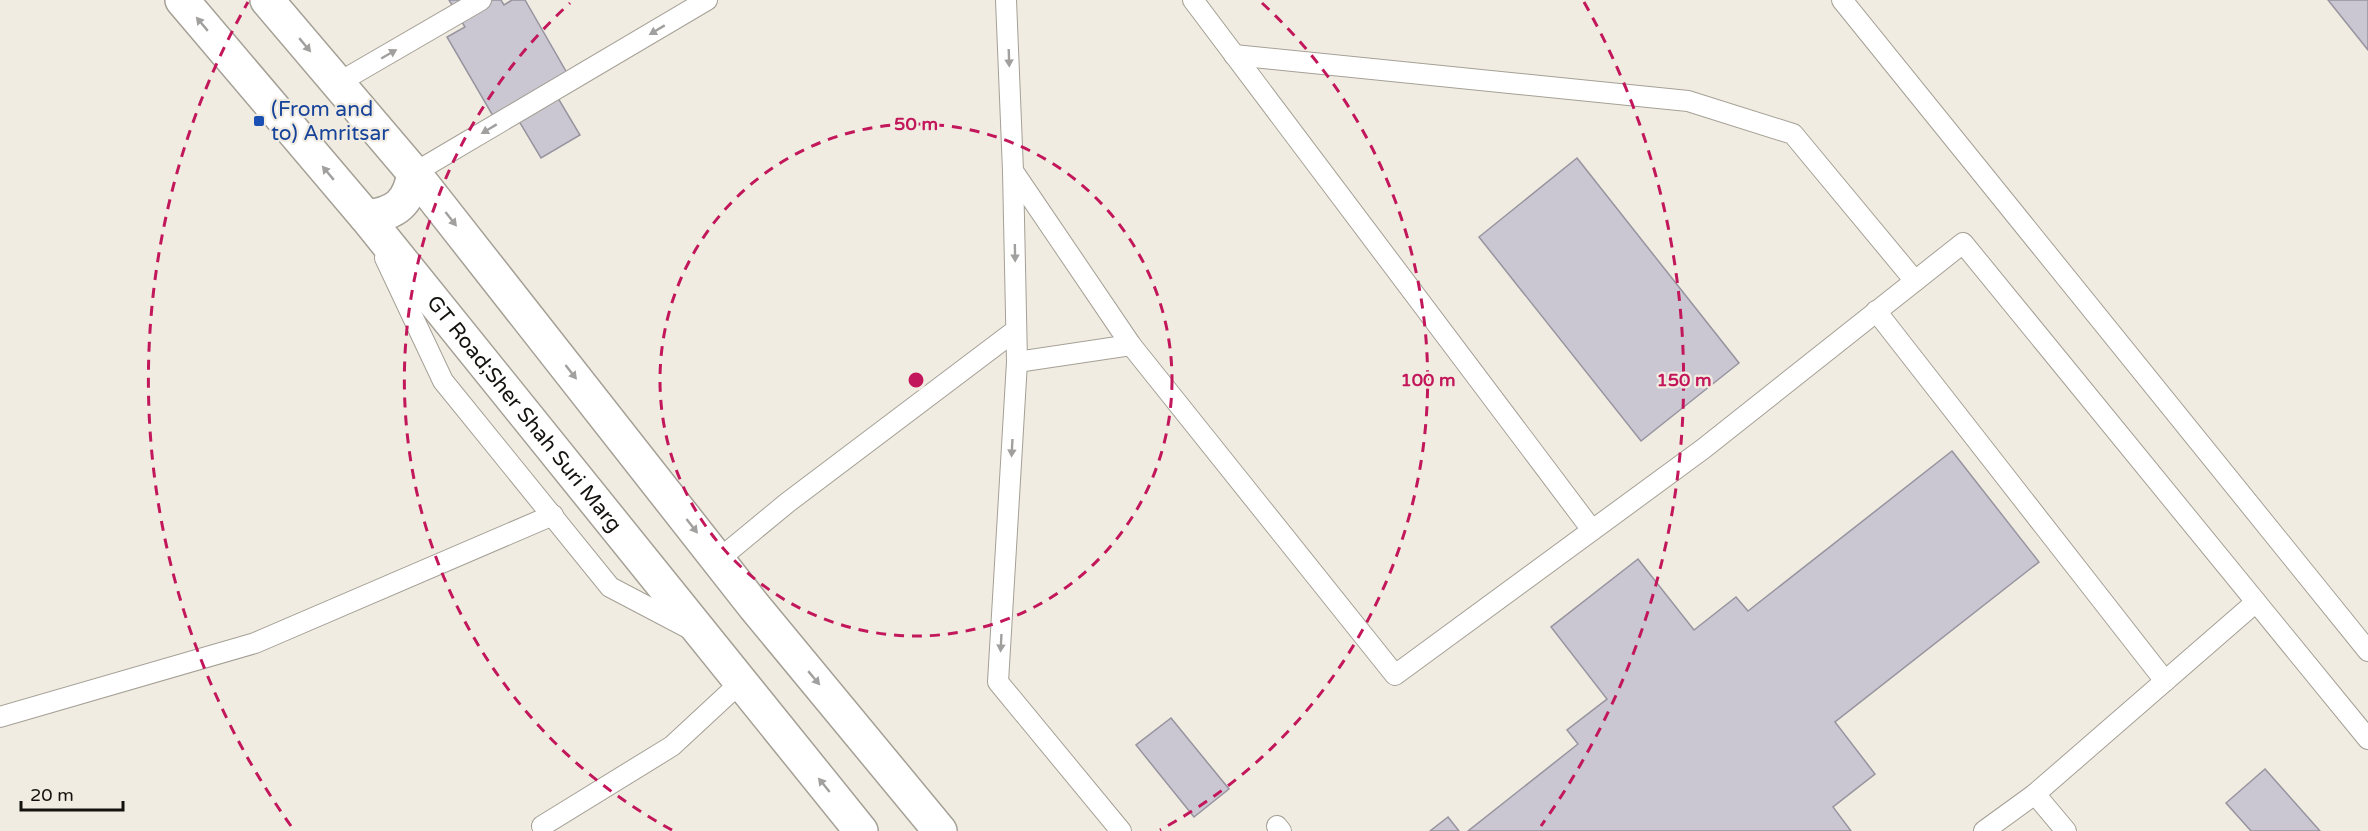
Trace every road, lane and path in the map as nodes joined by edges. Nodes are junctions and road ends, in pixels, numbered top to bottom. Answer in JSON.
{"nodes":[{"id":1,"x":182,"y":0,"type":"edge"},
{"id":2,"x":267,"y":0,"type":"edge"},
{"id":3,"x":480,"y":0,"type":"edge"},
{"id":4,"x":707,"y":0,"type":"edge"},
{"id":5,"x":1006,"y":0,"type":"edge"},
{"id":6,"x":1193,"y":0,"type":"edge"},
{"id":7,"x":1842,"y":0,"type":"edge"},
{"id":8,"x":1234,"y":55,"type":"junction"},
{"id":9,"x":338,"y":83,"type":"junction"},
{"id":10,"x":1013,"y":171,"type":"junction"},
{"id":11,"x":414,"y":173,"type":"junction"},
{"id":12,"x":366,"y":217,"type":"junction"},
{"id":13,"x":1915,"y":281,"type":"junction"},
{"id":14,"x":1876,"y":311,"type":"junction"},
{"id":15,"x":1016,"y":330,"type":"junction"},
{"id":16,"x":1131,"y":345,"type":"junction"},
{"id":17,"x":1017,"y":362,"type":"junction"},
{"id":18,"x":553,"y":515,"type":"junction"},
{"id":19,"x":1592,"y":530,"type":"junction"},
{"id":20,"x":718,"y":560,"type":"junction"},
{"id":21,"x":2256,"y":602,"type":"junction"},
{"id":22,"x":705,"y":637,"type":"junction"},
{"id":23,"x":2368,"y":651,"type":"edge"},
{"id":24,"x":2165,"y":681,"type":"junction"},
{"id":25,"x":741,"y":682,"type":"junction"},
{"id":26,"x":0,"y":717,"type":"edge"},
{"id":27,"x":2368,"y":739,"type":"edge"},
{"id":28,"x":2035,"y":794,"type":"junction"},
{"id":29,"x":542,"y":826,"type":"dead end"},
{"id":30,"x":861,"y":831,"type":"edge"},
{"id":31,"x":940,"y":831,"type":"edge"},
{"id":32,"x":1121,"y":831,"type":"edge"},
{"id":33,"x":1984,"y":831,"type":"edge"},
{"id":34,"x":2066,"y":831,"type":"edge"}],
"edges":[{"from":12,"to":1,"type":"highway","name":"GT Road;Sher Shah Suri Marg","one_way":true},
{"from":2,"to":9,"type":"highway","one_way":true},
{"from":9,"to":3,"type":"lane","one_way":true},
{"from":4,"to":11,"type":"lane","one_way":true},
{"from":5,"to":10,"type":"lane","one_way":true},
{"from":6,"to":8,"type":"lane"},
{"from":7,"to":23,"type":"lane"},
{"from":8,"to":13,"type":"lane"},
{"from":8,"to":19,"type":"lane"},
{"from":9,"to":11,"type":"highway"},
{"from":10,"to":15,"type":"lane","one_way":true},
{"from":10,"to":16,"type":"lane"},
{"from":11,"to":12,"type":"highway"},
{"from":11,"to":20,"type":"highway","one_way":true},
{"from":12,"to":18,"type":"lane"},
{"from":12,"to":22,"type":"highway","name":"GT Road;Sher Shah Suri Marg"},
{"from":13,"to":14,"type":"lane"},
{"from":13,"to":21,"type":"lane"},
{"from":14,"to":19,"type":"lane"},
{"from":14,"to":24,"type":"lane"},
{"from":15,"to":17,"type":"lane"},
{"from":15,"to":20,"type":"lane"},
{"from":16,"to":17,"type":"lane"},
{"from":16,"to":19,"type":"lane"},
{"from":17,"to":32,"type":"lane","one_way":true},
{"from":18,"to":22,"type":"lane"},
{"from":18,"to":26,"type":"lane"},
{"from":20,"to":31,"type":"highway","one_way":true},
{"from":21,"to":24,"type":"lane"},
{"from":21,"to":27,"type":"lane"},
{"from":22,"to":25,"type":"highway","name":"GT Road;Sher Shah Suri Marg"},
{"from":24,"to":28,"type":"lane"},
{"from":25,"to":29,"type":"lane"},
{"from":30,"to":25,"type":"highway","name":"GT Road;Sher Shah Suri Marg","one_way":true},
{"from":28,"to":33,"type":"lane"},
{"from":28,"to":34,"type":"lane"}]}
